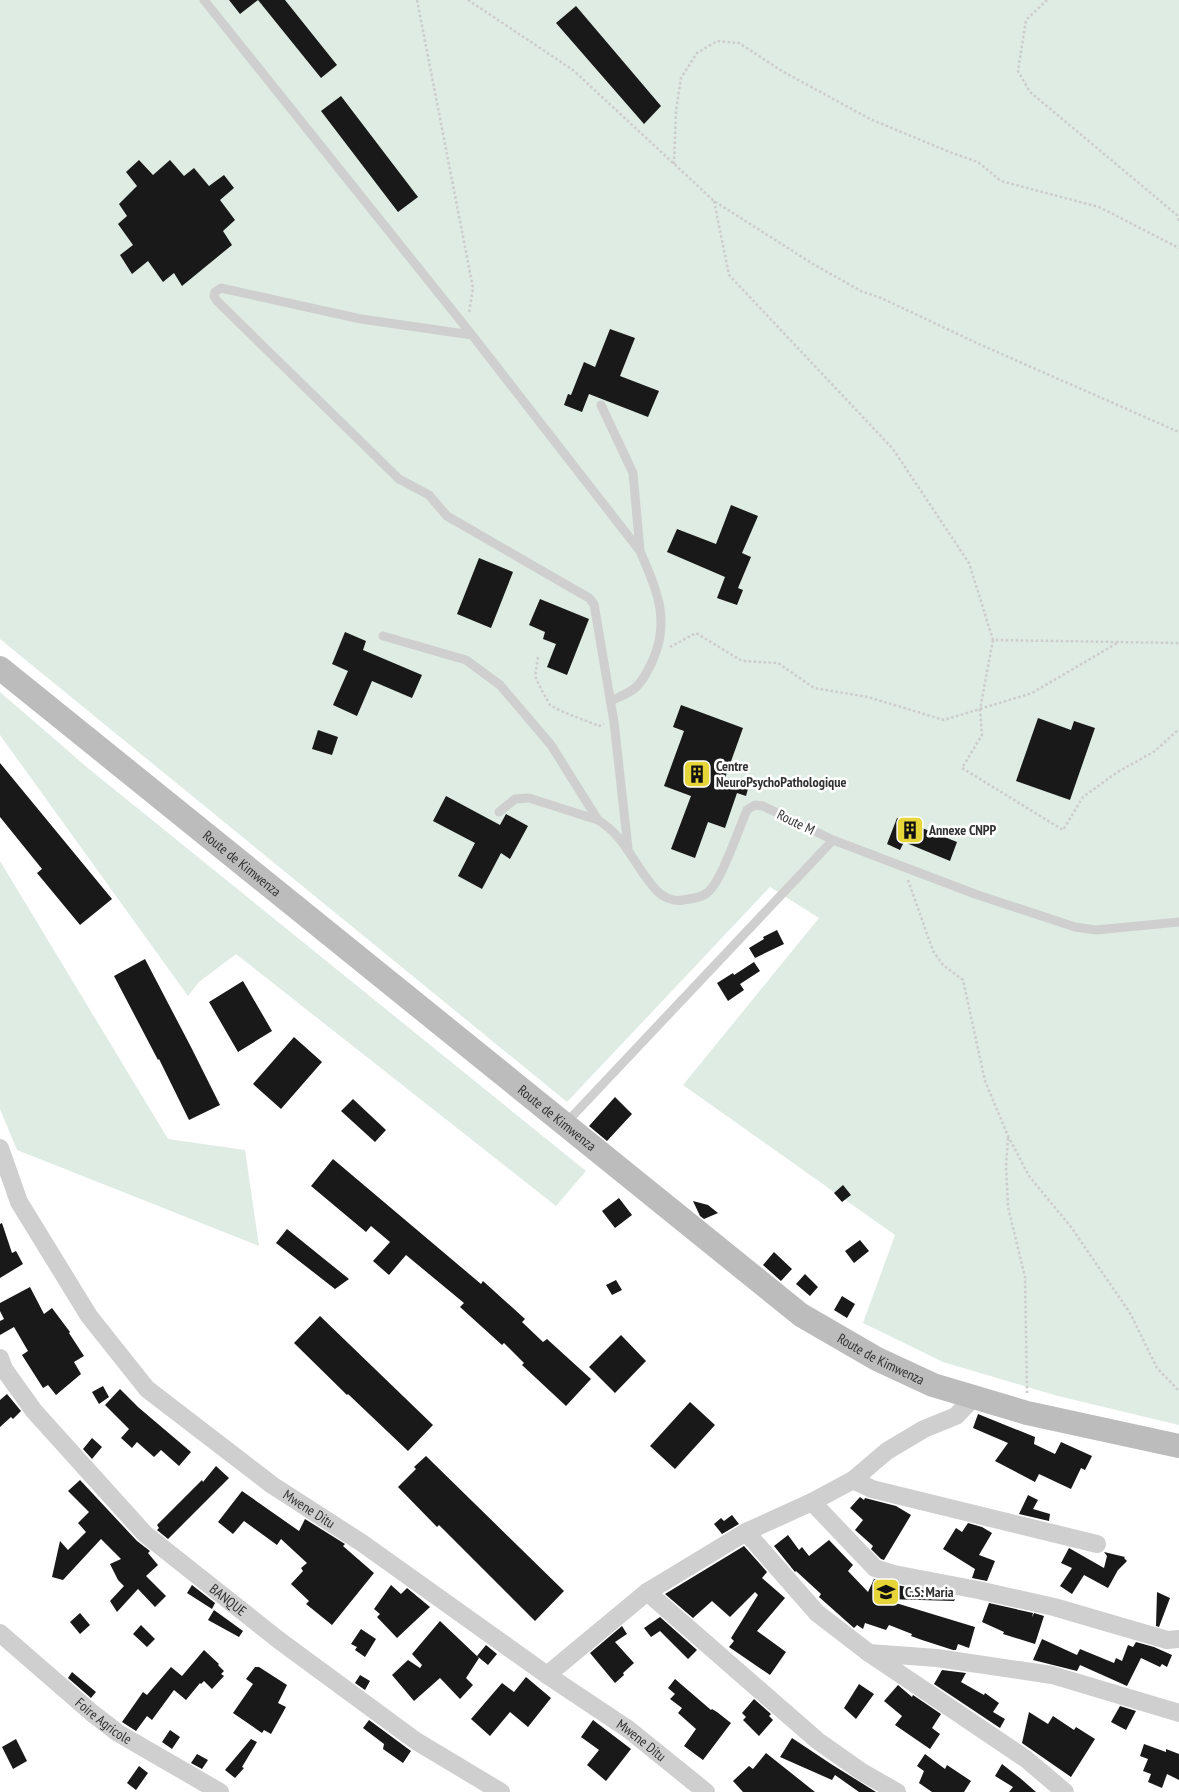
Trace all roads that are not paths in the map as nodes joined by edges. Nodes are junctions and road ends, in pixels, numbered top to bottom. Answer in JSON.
{"nodes":[{"id":1,"x":204,"y":0,"type":"edge"},
{"id":2,"x":472,"y":335,"type":"junction"},
{"id":3,"x":601,"y":405,"type":"dead end"},
{"id":4,"x":640,"y":552,"type":"junction"},
{"id":5,"x":383,"y":636,"type":"dead end"},
{"id":6,"x":0,"y":668,"type":"edge"},
{"id":7,"x":611,"y":701,"type":"junction"},
{"id":8,"x":499,"y":812,"type":"dead end"},
{"id":9,"x":598,"y":820,"type":"junction"},
{"id":10,"x":834,"y":840,"type":"junction"},
{"id":11,"x":628,"y":848,"type":"junction"},
{"id":12,"x":1179,"y":922,"type":"edge"},
{"id":13,"x":565,"y":1125,"type":"junction"},
{"id":14,"x":0,"y":1148,"type":"edge"},
{"id":15,"x":0,"y":1358,"type":"edge"},
{"id":16,"x":973,"y":1398,"type":"junction"},
{"id":17,"x":1179,"y":1446,"type":"edge"},
{"id":18,"x":853,"y":1480,"type":"junction"},
{"id":19,"x":812,"y":1502,"type":"junction"},
{"id":20,"x":746,"y":1532,"type":"junction"},
{"id":21,"x":1097,"y":1544,"type":"dead end"},
{"id":22,"x":647,"y":1592,"type":"junction"},
{"id":23,"x":0,"y":1633,"type":"edge"},
{"id":24,"x":1179,"y":1638,"type":"edge"},
{"id":25,"x":869,"y":1653,"type":"junction"},
{"id":26,"x":547,"y":1675,"type":"junction"},
{"id":27,"x":1179,"y":1713,"type":"edge"},
{"id":28,"x":220,"y":1792,"type":"edge"},
{"id":29,"x":500,"y":1792,"type":"edge"},
{"id":30,"x":706,"y":1792,"type":"edge"},
{"id":31,"x":897,"y":1792,"type":"edge"},
{"id":32,"x":1065,"y":1792,"type":"edge"}],
"edges":[{"from":1,"to":2,"type":"lane"},
{"from":2,"to":4,"type":"lane"},
{"from":2,"to":7,"type":"lane"},
{"from":3,"to":4,"type":"lane"},
{"from":4,"to":7,"type":"lane"},
{"from":5,"to":9,"type":"lane"},
{"from":6,"to":13,"type":"street","name":"Route de Kimwenza"},
{"from":7,"to":11,"type":"lane"},
{"from":8,"to":9,"type":"lane","name":"Route M"},
{"from":9,"to":11,"type":"lane","name":"Route M"},
{"from":10,"to":11,"type":"lane","name":"Route M"},
{"from":10,"to":12,"type":"lane","name":"Route M"},
{"from":10,"to":13,"type":"lane"},
{"from":13,"to":16,"type":"street","name":"Route de Kimwenza"},
{"from":14,"to":26,"type":"street","name":"Mwene Ditu"},
{"from":15,"to":29,"type":"street","name":"BANQUE"},
{"from":16,"to":17,"type":"street","name":"Route de Kimwenza"},
{"from":16,"to":18,"type":"street"},
{"from":18,"to":19,"type":"street"},
{"from":18,"to":21,"type":"street"},
{"from":19,"to":20,"type":"street"},
{"from":19,"to":24,"type":"street"},
{"from":20,"to":22,"type":"street"},
{"from":20,"to":25,"type":"street"},
{"from":22,"to":26,"type":"street"},
{"from":22,"to":31,"type":"street"},
{"from":23,"to":28,"type":"street","name":"Foire Agricole"},
{"from":25,"to":27,"type":"street"},
{"from":25,"to":32,"type":"street"},
{"from":26,"to":30,"type":"street","name":"Mwene Ditu"}]}
